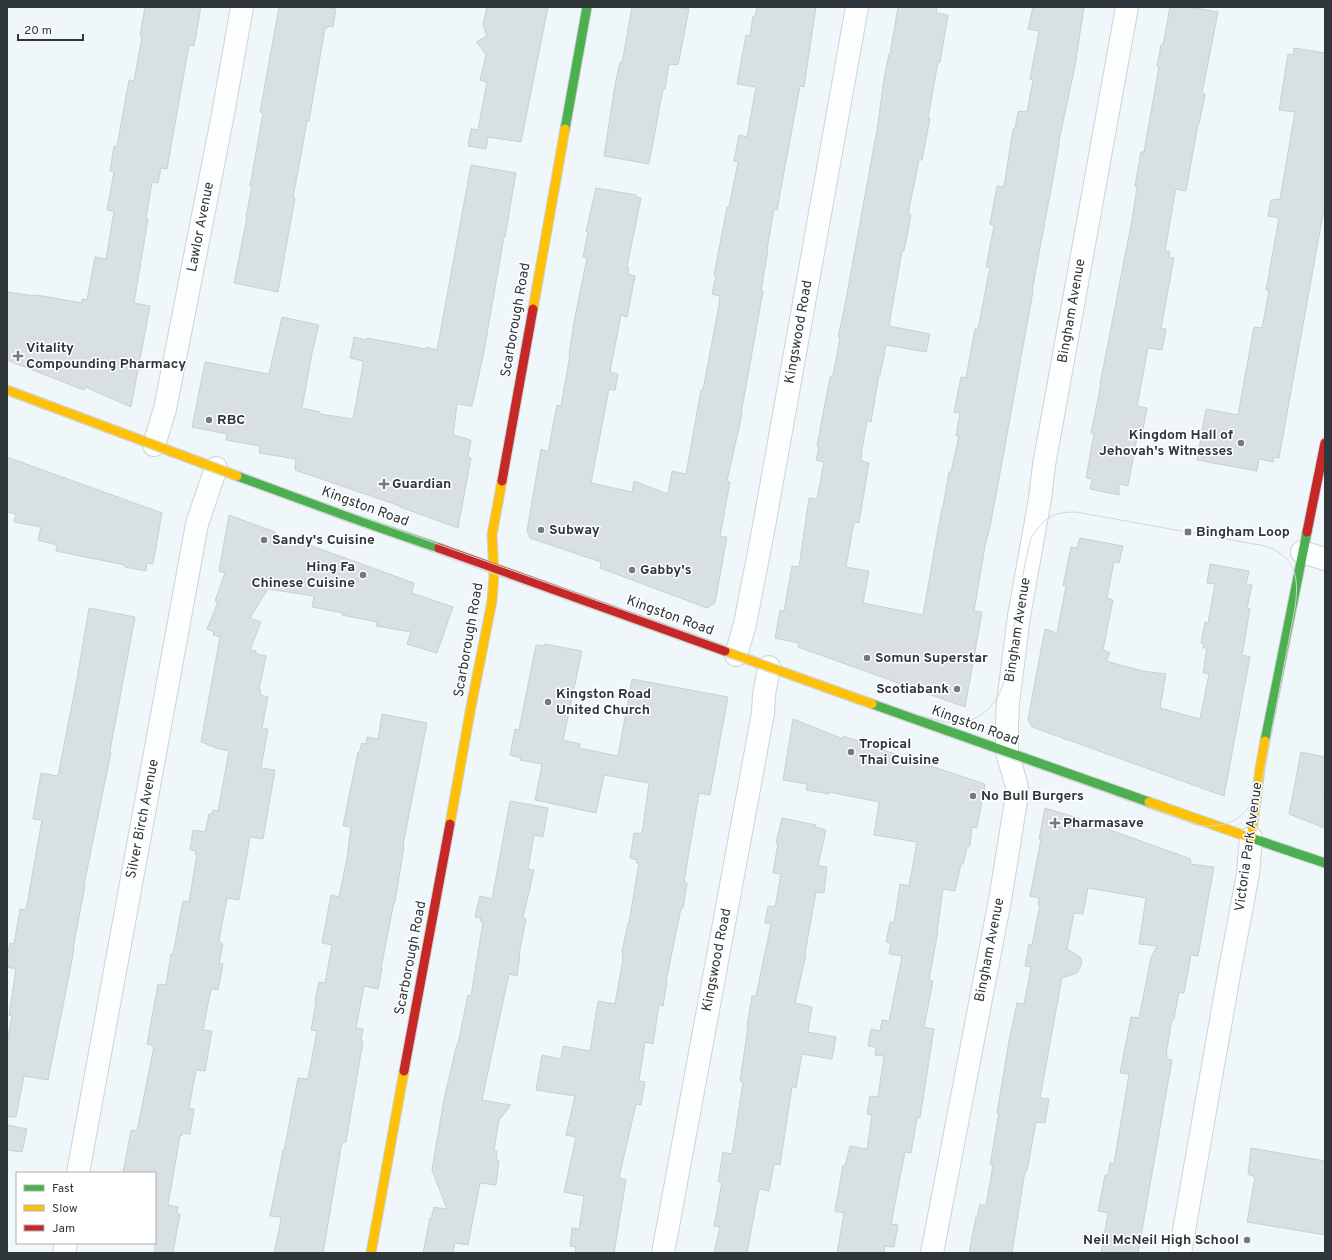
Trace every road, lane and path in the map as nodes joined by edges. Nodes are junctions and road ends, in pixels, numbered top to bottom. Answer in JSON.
{"nodes":[{"id":1,"x":242,"y":7,"type":"edge"},
{"id":2,"x":587,"y":7,"type":"edge"},
{"id":3,"x":857,"y":7,"type":"edge"},
{"id":4,"x":1127,"y":7,"type":"edge"},
{"id":5,"x":7,"y":390,"type":"edge"},
{"id":6,"x":1325,"y":443,"type":"edge"},
{"id":7,"x":154,"y":445,"type":"junction"},
{"id":8,"x":216,"y":468,"type":"junction"},
{"id":9,"x":1302,"y":552,"type":"junction"},
{"id":10,"x":1325,"y":559,"type":"edge"},
{"id":11,"x":494,"y":567,"type":"junction"},
{"id":12,"x":736,"y":655,"type":"junction"},
{"id":13,"x":769,"y":667,"type":"junction"},
{"id":14,"x":1007,"y":752,"type":"junction"},
{"id":15,"x":1251,"y":838,"type":"junction"},
{"id":16,"x":1325,"y":863,"type":"edge"},
{"id":17,"x":78,"y":1172,"type":"edge"},
{"id":18,"x":371,"y":1253,"type":"edge"},
{"id":19,"x":663,"y":1253,"type":"edge"},
{"id":20,"x":932,"y":1253,"type":"edge"},
{"id":21,"x":1180,"y":1253,"type":"edge"}],
"edges":[{"from":1,"to":7,"type":"street","name":"Lawlor Avenue"},
{"from":2,"to":11,"type":"street","name":"Scarborough Road"},
{"from":3,"to":12,"type":"street","name":"Kingswood Road"},
{"from":4,"to":14,"type":"street","name":"Bingham Avenue"},
{"from":5,"to":7,"type":"street","name":"Kingston Road"},
{"from":6,"to":9,"type":"street","name":"Victoria Park Avenue"},
{"from":7,"to":8,"type":"street","name":"Kingston Road"},
{"from":8,"to":11,"type":"street","name":"Kingston Road"},
{"from":8,"to":17,"type":"street","name":"Silver Birch Avenue"},
{"from":9,"to":10,"type":"street"},
{"from":9,"to":15,"type":"street","name":"Victoria Park Avenue"},
{"from":11,"to":12,"type":"street","name":"Kingston Road"},
{"from":11,"to":18,"type":"street","name":"Scarborough Road"},
{"from":12,"to":13,"type":"street","name":"Kingston Road"},
{"from":13,"to":14,"type":"street","name":"Kingston Road"},
{"from":13,"to":19,"type":"street","name":"Kingswood Road"},
{"from":14,"to":15,"type":"street","name":"Kingston Road"},
{"from":14,"to":20,"type":"street","name":"Bingham Avenue"},
{"from":15,"to":16,"type":"street","name":"Kingston Road"},
{"from":15,"to":21,"type":"street","name":"Victoria Park Avenue"}]}
